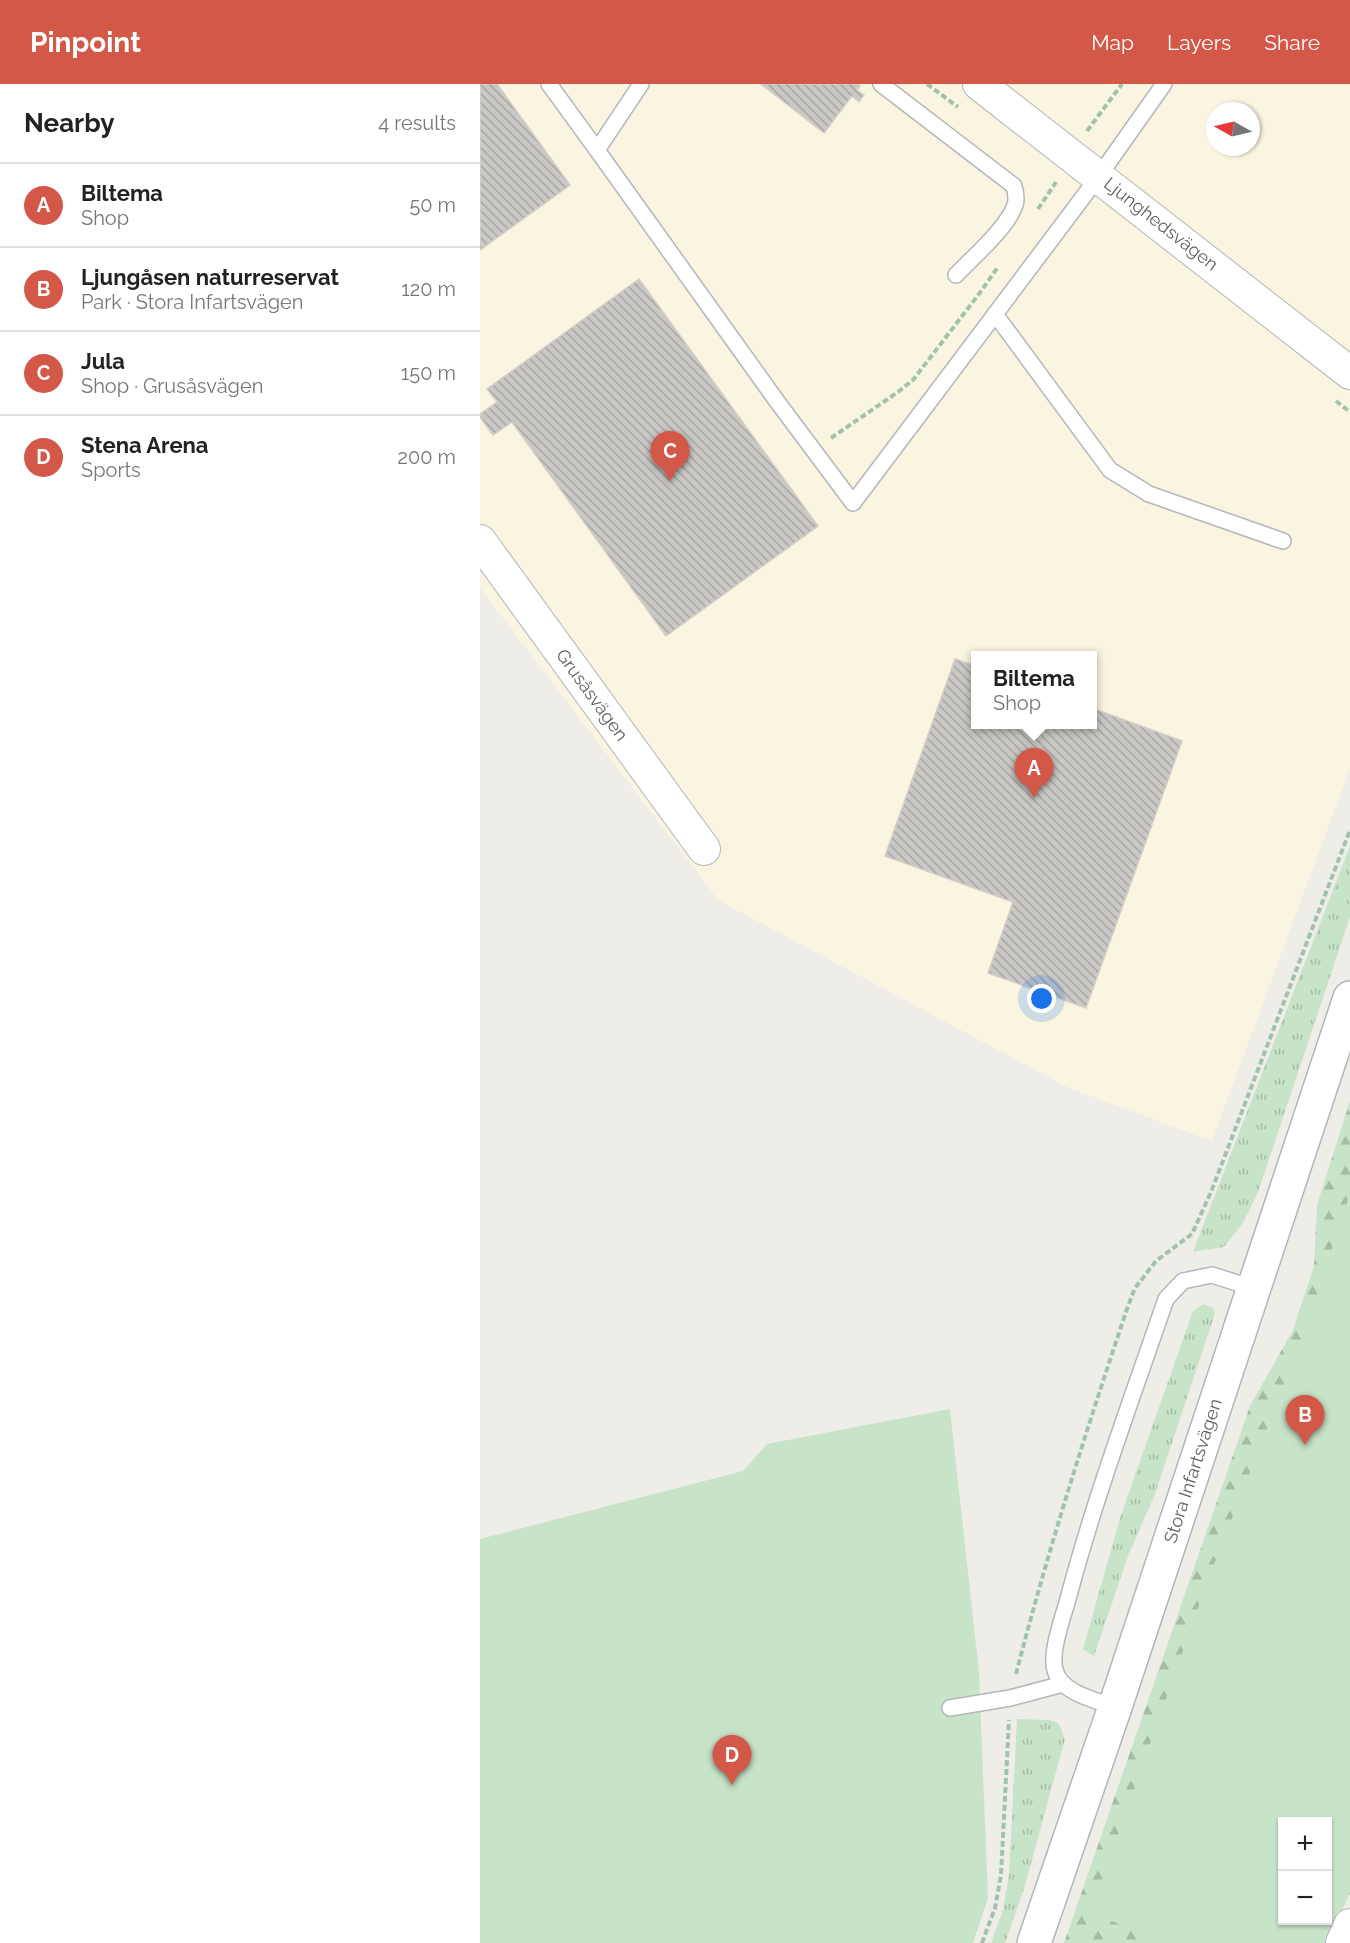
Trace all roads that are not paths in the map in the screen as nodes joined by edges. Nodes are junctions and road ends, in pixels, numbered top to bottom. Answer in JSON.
{"nodes":[{"id":1,"x":549,"y":84,"type":"edge"},
{"id":2,"x":641,"y":84,"type":"edge"},
{"id":3,"x":881,"y":84,"type":"edge"},
{"id":4,"x":979,"y":84,"type":"edge"},
{"id":5,"x":1164,"y":84,"type":"edge"},
{"id":6,"x":597,"y":150,"type":"junction"},
{"id":7,"x":1099,"y":176,"type":"junction"},
{"id":8,"x":956,"y":275,"type":"dead end"},
{"id":9,"x":995,"y":314,"type":"junction"},
{"id":10,"x":1347,"y":369,"type":"edge"},
{"id":11,"x":480,"y":541,"type":"edge"},
{"id":12,"x":1283,"y":541,"type":"dead end"},
{"id":13,"x":704,"y":849,"type":"dead end"},
{"id":14,"x":1350,"y":998,"type":"edge"},
{"id":15,"x":1253,"y":1288,"type":"junction"},
{"id":16,"x":1063,"y":1684,"type":"junction"},
{"id":17,"x":1115,"y":1707,"type":"junction"},
{"id":18,"x":950,"y":1708,"type":"dead end"},
{"id":19,"x":1350,"y":1925,"type":"edge"},
{"id":20,"x":1034,"y":1943,"type":"edge"},
{"id":21,"x":1342,"y":1943,"type":"edge"}],
"edges":[{"from":1,"to":6,"type":"lane"},
{"from":2,"to":6,"type":"lane"},
{"from":3,"to":8,"type":"lane"},
{"from":4,"to":7,"type":"street","name":"Ljunghedsvägen"},
{"from":5,"to":7,"type":"lane"},
{"from":6,"to":9,"type":"lane"},
{"from":7,"to":9,"type":"lane"},
{"from":7,"to":10,"type":"street","name":"Ljunghedsvägen"},
{"from":9,"to":12,"type":"lane"},
{"from":11,"to":13,"type":"street","name":"Grusåsvägen"},
{"from":14,"to":15,"type":"main road","name":"Stora Infartsvägen"},
{"from":15,"to":16,"type":"lane"},
{"from":15,"to":17,"type":"main road","name":"Stora Infartsvägen"},
{"from":16,"to":17,"type":"lane"},
{"from":16,"to":18,"type":"lane"},
{"from":17,"to":20,"type":"main road","name":"Stora Infartsvägen"},
{"from":19,"to":21,"type":"street"}]}
